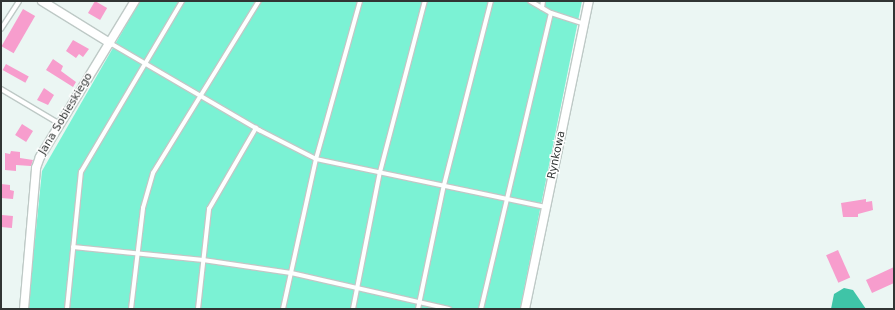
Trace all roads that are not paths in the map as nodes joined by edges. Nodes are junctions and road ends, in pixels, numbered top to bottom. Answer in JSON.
{"nodes":[{"id":1,"x":19,"y":1,"type":"edge"},
{"id":2,"x":42,"y":1,"type":"edge"},
{"id":3,"x":135,"y":1,"type":"edge"},
{"id":4,"x":182,"y":1,"type":"edge"},
{"id":5,"x":259,"y":1,"type":"edge"},
{"id":6,"x":360,"y":1,"type":"edge"},
{"id":7,"x":425,"y":1,"type":"edge"},
{"id":8,"x":491,"y":1,"type":"edge"},
{"id":9,"x":530,"y":1,"type":"edge"},
{"id":10,"x":543,"y":1,"type":"edge"},
{"id":11,"x":589,"y":1,"type":"edge"},
{"id":12,"x":542,"y":8,"type":"junction"},
{"id":13,"x":551,"y":13,"type":"junction"},
{"id":14,"x":585,"y":24,"type":"junction"},
{"id":15,"x":1,"y":29,"type":"edge"},
{"id":16,"x":110,"y":43,"type":"junction"},
{"id":17,"x":145,"y":63,"type":"junction"},
{"id":18,"x":1,"y":89,"type":"edge"},
{"id":19,"x":202,"y":96,"type":"junction"},
{"id":20,"x":60,"y":124,"type":"junction"},
{"id":21,"x":256,"y":128,"type":"junction"},
{"id":22,"x":316,"y":159,"type":"junction"},
{"id":23,"x":380,"y":172,"type":"junction"},
{"id":24,"x":444,"y":185,"type":"junction"},
{"id":25,"x":506,"y":198,"type":"junction"},
{"id":26,"x":546,"y":208,"type":"junction"},
{"id":27,"x":73,"y":247,"type":"junction"},
{"id":28,"x":138,"y":254,"type":"junction"},
{"id":29,"x":204,"y":260,"type":"junction"},
{"id":30,"x":290,"y":273,"type":"junction"},
{"id":31,"x":358,"y":288,"type":"junction"},
{"id":32,"x":420,"y":304,"type":"junction"},
{"id":33,"x":24,"y":309,"type":"edge"},
{"id":34,"x":67,"y":309,"type":"edge"},
{"id":35,"x":131,"y":309,"type":"edge"},
{"id":36,"x":198,"y":309,"type":"edge"},
{"id":37,"x":283,"y":309,"type":"edge"},
{"id":38,"x":353,"y":309,"type":"edge"},
{"id":39,"x":418,"y":309,"type":"edge"},
{"id":40,"x":449,"y":309,"type":"edge"},
{"id":41,"x":481,"y":309,"type":"edge"},
{"id":42,"x":525,"y":309,"type":"edge"}],
"edges":[{"from":1,"to":15,"type":"lane"},
{"from":2,"to":16,"type":"street"},
{"from":3,"to":16,"type":"street","name":"Jana Sobieskiego"},
{"from":4,"to":17,"type":"lane"},
{"from":5,"to":19,"type":"lane"},
{"from":6,"to":22,"type":"lane"},
{"from":7,"to":23,"type":"lane"},
{"from":8,"to":24,"type":"lane"},
{"from":9,"to":12,"type":"lane"},
{"from":10,"to":12,"type":"lane"},
{"from":11,"to":14,"type":"street","name":"Rynkowa"},
{"from":12,"to":13,"type":"lane"},
{"from":13,"to":14,"type":"lane"},
{"from":13,"to":25,"type":"lane"},
{"from":14,"to":26,"type":"street","name":"Rynkowa"},
{"from":16,"to":17,"type":"lane"},
{"from":16,"to":20,"type":"street","name":"Jana Sobieskiego"},
{"from":17,"to":19,"type":"lane"},
{"from":17,"to":27,"type":"lane"},
{"from":18,"to":20,"type":"lane"},
{"from":19,"to":21,"type":"lane"},
{"from":19,"to":28,"type":"lane"},
{"from":20,"to":33,"type":"street","name":"Jana Sobieskiego"},
{"from":21,"to":22,"type":"lane"},
{"from":21,"to":29,"type":"lane"},
{"from":22,"to":23,"type":"lane"},
{"from":22,"to":30,"type":"lane"},
{"from":23,"to":24,"type":"lane"},
{"from":23,"to":31,"type":"lane"},
{"from":24,"to":25,"type":"lane"},
{"from":24,"to":32,"type":"lane"},
{"from":25,"to":26,"type":"lane"},
{"from":25,"to":41,"type":"lane"},
{"from":26,"to":42,"type":"street","name":"Rynkowa"},
{"from":27,"to":28,"type":"lane"},
{"from":27,"to":34,"type":"lane"},
{"from":28,"to":29,"type":"lane"},
{"from":28,"to":35,"type":"lane"},
{"from":29,"to":30,"type":"lane"},
{"from":29,"to":36,"type":"lane"},
{"from":30,"to":31,"type":"lane"},
{"from":30,"to":37,"type":"lane"},
{"from":31,"to":32,"type":"lane"},
{"from":31,"to":38,"type":"lane"},
{"from":32,"to":39,"type":"lane"},
{"from":32,"to":40,"type":"lane"}]}
